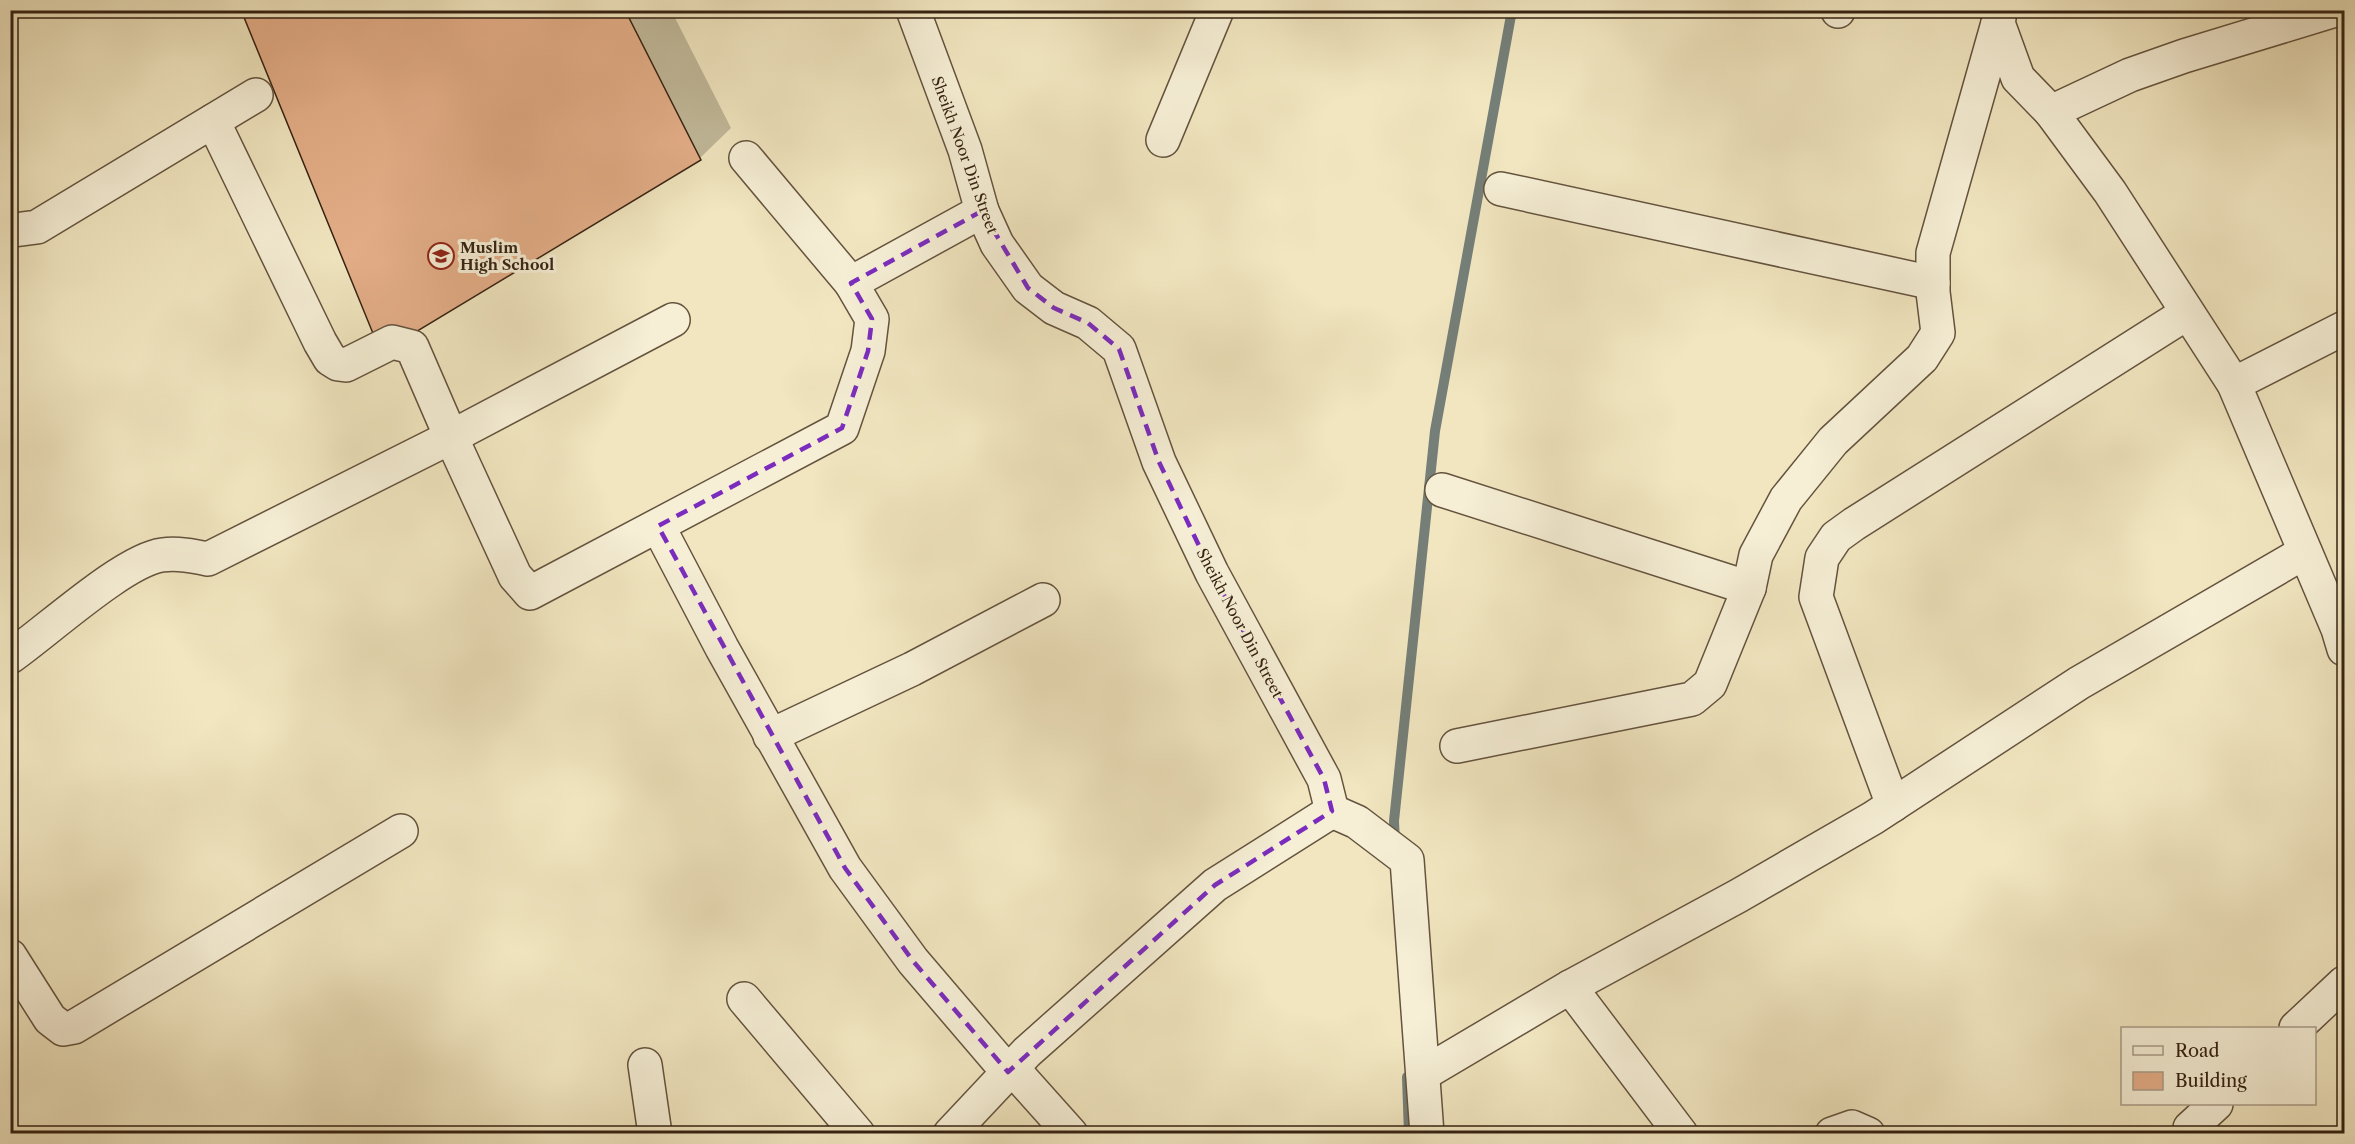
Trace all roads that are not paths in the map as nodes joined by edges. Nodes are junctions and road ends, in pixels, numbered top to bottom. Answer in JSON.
{"nodes":[{"id":1,"x":913,"y":10,"type":"edge"},
{"id":2,"x":1217,"y":10,"type":"edge"},
{"id":3,"x":2335,"y":10,"type":"edge"},
{"id":4,"x":1999,"y":17,"type":"edge"},
{"id":5,"x":256,"y":95,"type":"dead end"},
{"id":6,"x":2051,"y":112,"type":"junction"},
{"id":7,"x":213,"y":121,"type":"junction"},
{"id":8,"x":1163,"y":140,"type":"dead end"},
{"id":9,"x":746,"y":158,"type":"dead end"},
{"id":10,"x":1501,"y":189,"type":"dead end"},
{"id":11,"x":982,"y":212,"type":"junction"},
{"id":12,"x":10,"y":228,"type":"edge"},
{"id":13,"x":851,"y":283,"type":"junction"},
{"id":14,"x":1933,"y":283,"type":"junction"},
{"id":15,"x":2187,"y":313,"type":"junction"},
{"id":16,"x":673,"y":320,"type":"dead end"},
{"id":17,"x":2344,"y":328,"type":"edge"},
{"id":18,"x":2234,"y":384,"type":"junction"},
{"id":19,"x":451,"y":437,"type":"junction"},
{"id":20,"x":1442,"y":490,"type":"dead end"},
{"id":21,"x":658,"y":526,"type":"junction"},
{"id":22,"x":2305,"y":552,"type":"junction"},
{"id":23,"x":1749,"y":588,"type":"junction"},
{"id":24,"x":1043,"y":600,"type":"dead end"},
{"id":25,"x":2344,"y":649,"type":"edge"},
{"id":26,"x":10,"y":657,"type":"edge"},
{"id":27,"x":770,"y":736,"type":"junction"},
{"id":28,"x":1457,"y":746,"type":"dead end"},
{"id":29,"x":1893,"y":805,"type":"junction"},
{"id":30,"x":1344,"y":816,"type":"junction"},
{"id":31,"x":401,"y":831,"type":"dead end"},
{"id":32,"x":10,"y":956,"type":"edge"},
{"id":33,"x":2344,"y":983,"type":"edge"},
{"id":34,"x":1570,"y":987,"type":"junction"},
{"id":35,"x":744,"y":999,"type":"dead end"},
{"id":36,"x":2298,"y":1027,"type":"edge"},
{"id":37,"x":645,"y":1065,"type":"dead end"},
{"id":38,"x":1010,"y":1070,"type":"junction"},
{"id":39,"x":1423,"y":1074,"type":"junction"},
{"id":40,"x":2215,"y":1105,"type":"edge"},
{"id":41,"x":655,"y":1134,"type":"edge"},
{"id":42,"x":858,"y":1134,"type":"edge"},
{"id":43,"x":950,"y":1134,"type":"edge"},
{"id":44,"x":1071,"y":1134,"type":"edge"},
{"id":45,"x":1426,"y":1134,"type":"edge"},
{"id":46,"x":1682,"y":1134,"type":"edge"},
{"id":47,"x":1832,"y":1134,"type":"edge"},
{"id":48,"x":1868,"y":1134,"type":"edge"},
{"id":49,"x":2197,"y":1134,"type":"edge"}],
"edges":[{"from":1,"to":11,"type":"street","name":"Sheikh Noor Din Street"},
{"from":2,"to":8,"type":"street"},
{"from":3,"to":6,"type":"street"},
{"from":4,"to":6,"type":"street"},
{"from":4,"to":14,"type":"street"},
{"from":5,"to":7,"type":"street"},
{"from":6,"to":15,"type":"street"},
{"from":7,"to":12,"type":"street"},
{"from":7,"to":19,"type":"street"},
{"from":9,"to":13,"type":"street"},
{"from":10,"to":14,"type":"street"},
{"from":11,"to":13,"type":"street"},
{"from":11,"to":30,"type":"street","name":"Sheikh Noor Din Street"},
{"from":13,"to":21,"type":"street"},
{"from":14,"to":23,"type":"street"},
{"from":15,"to":18,"type":"street"},
{"from":15,"to":29,"type":"street"},
{"from":16,"to":19,"type":"street"},
{"from":17,"to":18,"type":"street"},
{"from":18,"to":22,"type":"street"},
{"from":19,"to":21,"type":"street"},
{"from":19,"to":26,"type":"street"},
{"from":20,"to":23,"type":"street"},
{"from":21,"to":27,"type":"street"},
{"from":22,"to":25,"type":"street"},
{"from":22,"to":29,"type":"street"},
{"from":23,"to":28,"type":"street"},
{"from":24,"to":27,"type":"street"},
{"from":27,"to":38,"type":"street"},
{"from":29,"to":34,"type":"street"},
{"from":30,"to":38,"type":"street"},
{"from":30,"to":39,"type":"street"},
{"from":31,"to":32,"type":"street"},
{"from":33,"to":36,"type":"street"},
{"from":34,"to":39,"type":"street"},
{"from":34,"to":46,"type":"street"},
{"from":35,"to":42,"type":"street"},
{"from":37,"to":41,"type":"street"},
{"from":38,"to":43,"type":"street"},
{"from":38,"to":44,"type":"street"},
{"from":39,"to":45,"type":"street"},
{"from":40,"to":49,"type":"street"},
{"from":47,"to":48,"type":"street"}]}
